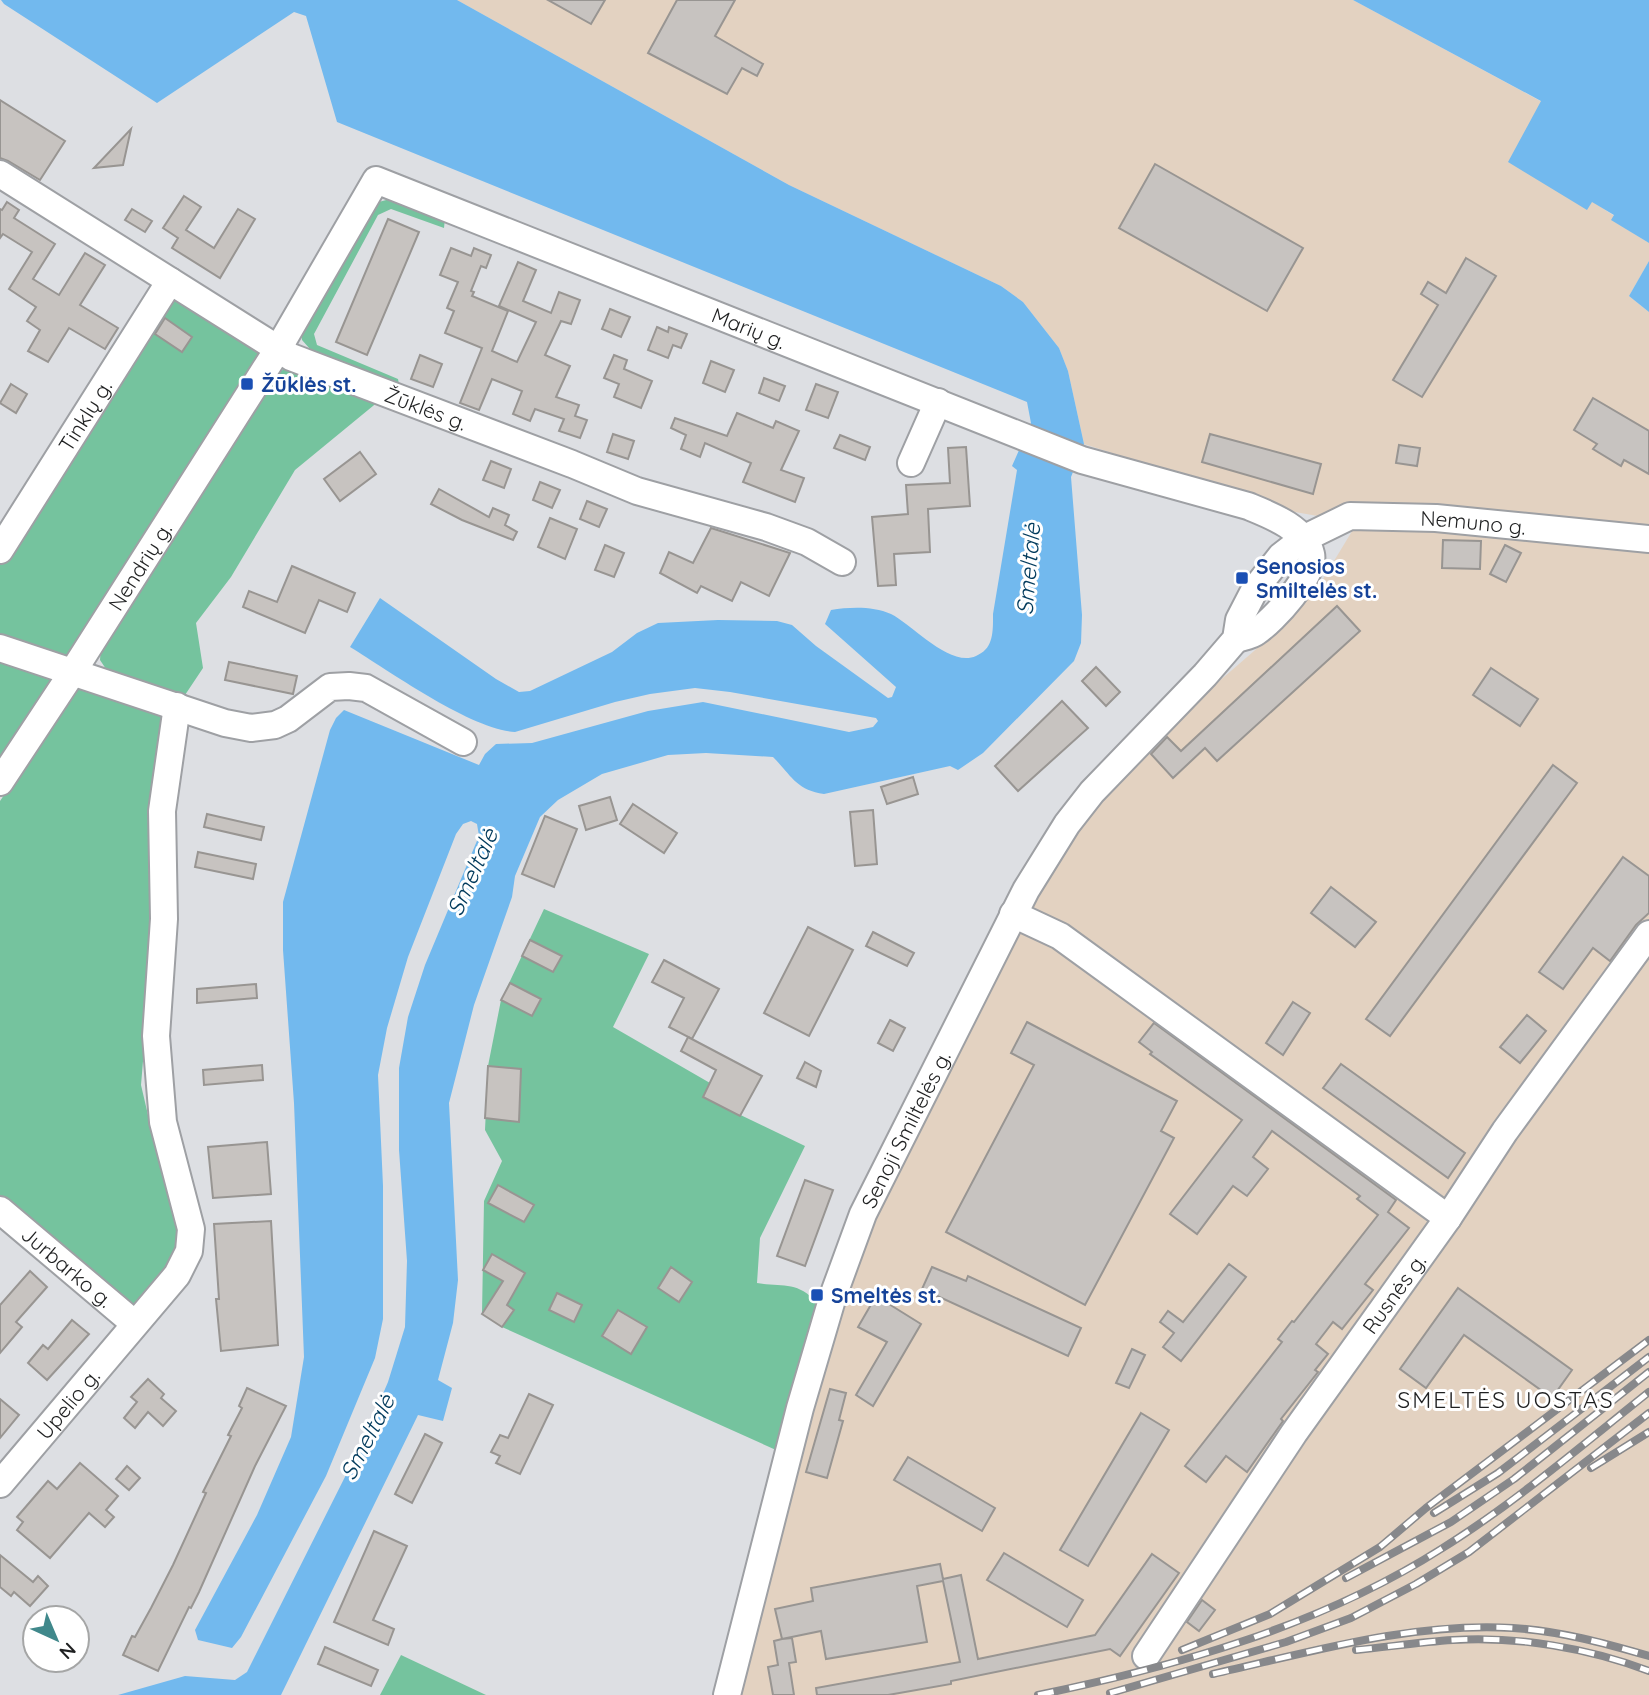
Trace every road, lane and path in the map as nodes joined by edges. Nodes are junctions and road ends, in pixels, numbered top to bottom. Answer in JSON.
{"nodes":[{"id":1,"x":0,"y":174,"type":"edge"},
{"id":2,"x":170,"y":281,"type":"junction"},
{"id":3,"x":278,"y":349,"type":"junction"},
{"id":4,"x":938,"y":402,"type":"junction"},
{"id":5,"x":911,"y":463,"type":"dead end"},
{"id":6,"x":1303,"y":539,"type":"junction"},
{"id":7,"x":1649,"y":539,"type":"edge"},
{"id":8,"x":0,"y":550,"type":"edge"},
{"id":9,"x":842,"y":562,"type":"dead end"},
{"id":10,"x":0,"y":648,"type":"edge"},
{"id":11,"x":72,"y":673,"type":"junction"},
{"id":12,"x":177,"y":706,"type":"junction"},
{"id":13,"x":463,"y":742,"type":"dead end"},
{"id":14,"x":0,"y":782,"type":"edge"},
{"id":15,"x":1013,"y":914,"type":"junction"},
{"id":16,"x":1649,"y":934,"type":"edge"},
{"id":17,"x":0,"y":1210,"type":"edge"},
{"id":18,"x":1448,"y":1218,"type":"junction"},
{"id":19,"x":135,"y":1324,"type":"junction"},
{"id":20,"x":0,"y":1484,"type":"edge"},
{"id":21,"x":1146,"y":1656,"type":"dead end"},
{"id":22,"x":727,"y":1695,"type":"edge"}],
"edges":[{"from":1,"to":2,"type":"street","name":"Žūklės g."},
{"from":2,"to":3,"type":"street","name":"Žūklės g."},
{"from":2,"to":8,"type":"street","name":"Tinklų g."},
{"from":3,"to":4,"type":"street","name":"Marių g."},
{"from":3,"to":9,"type":"street","name":"Žūklės g."},
{"from":3,"to":11,"type":"street","name":"Nendrių g."},
{"from":4,"to":5,"type":"street"},
{"from":4,"to":6,"type":"street","name":"Marių g."},
{"from":6,"to":7,"type":"street","name":"Nemuno g."},
{"from":6,"to":15,"type":"street","name":"Senoji Smiltelės g."},
{"from":10,"to":11,"type":"street"},
{"from":11,"to":12,"type":"street"},
{"from":11,"to":14,"type":"street","name":"Nendrių g."},
{"from":12,"to":13,"type":"street"},
{"from":12,"to":19,"type":"street","name":"Upelio g."},
{"from":15,"to":18,"type":"street"},
{"from":15,"to":22,"type":"street","name":"Senoji Smiltelės g."},
{"from":16,"to":18,"type":"street","name":"Rusnės g."},
{"from":17,"to":19,"type":"street","name":"Jurbarko g."},
{"from":18,"to":21,"type":"street","name":"Rusnės g."},
{"from":19,"to":20,"type":"street","name":"Upelio g."}]}
